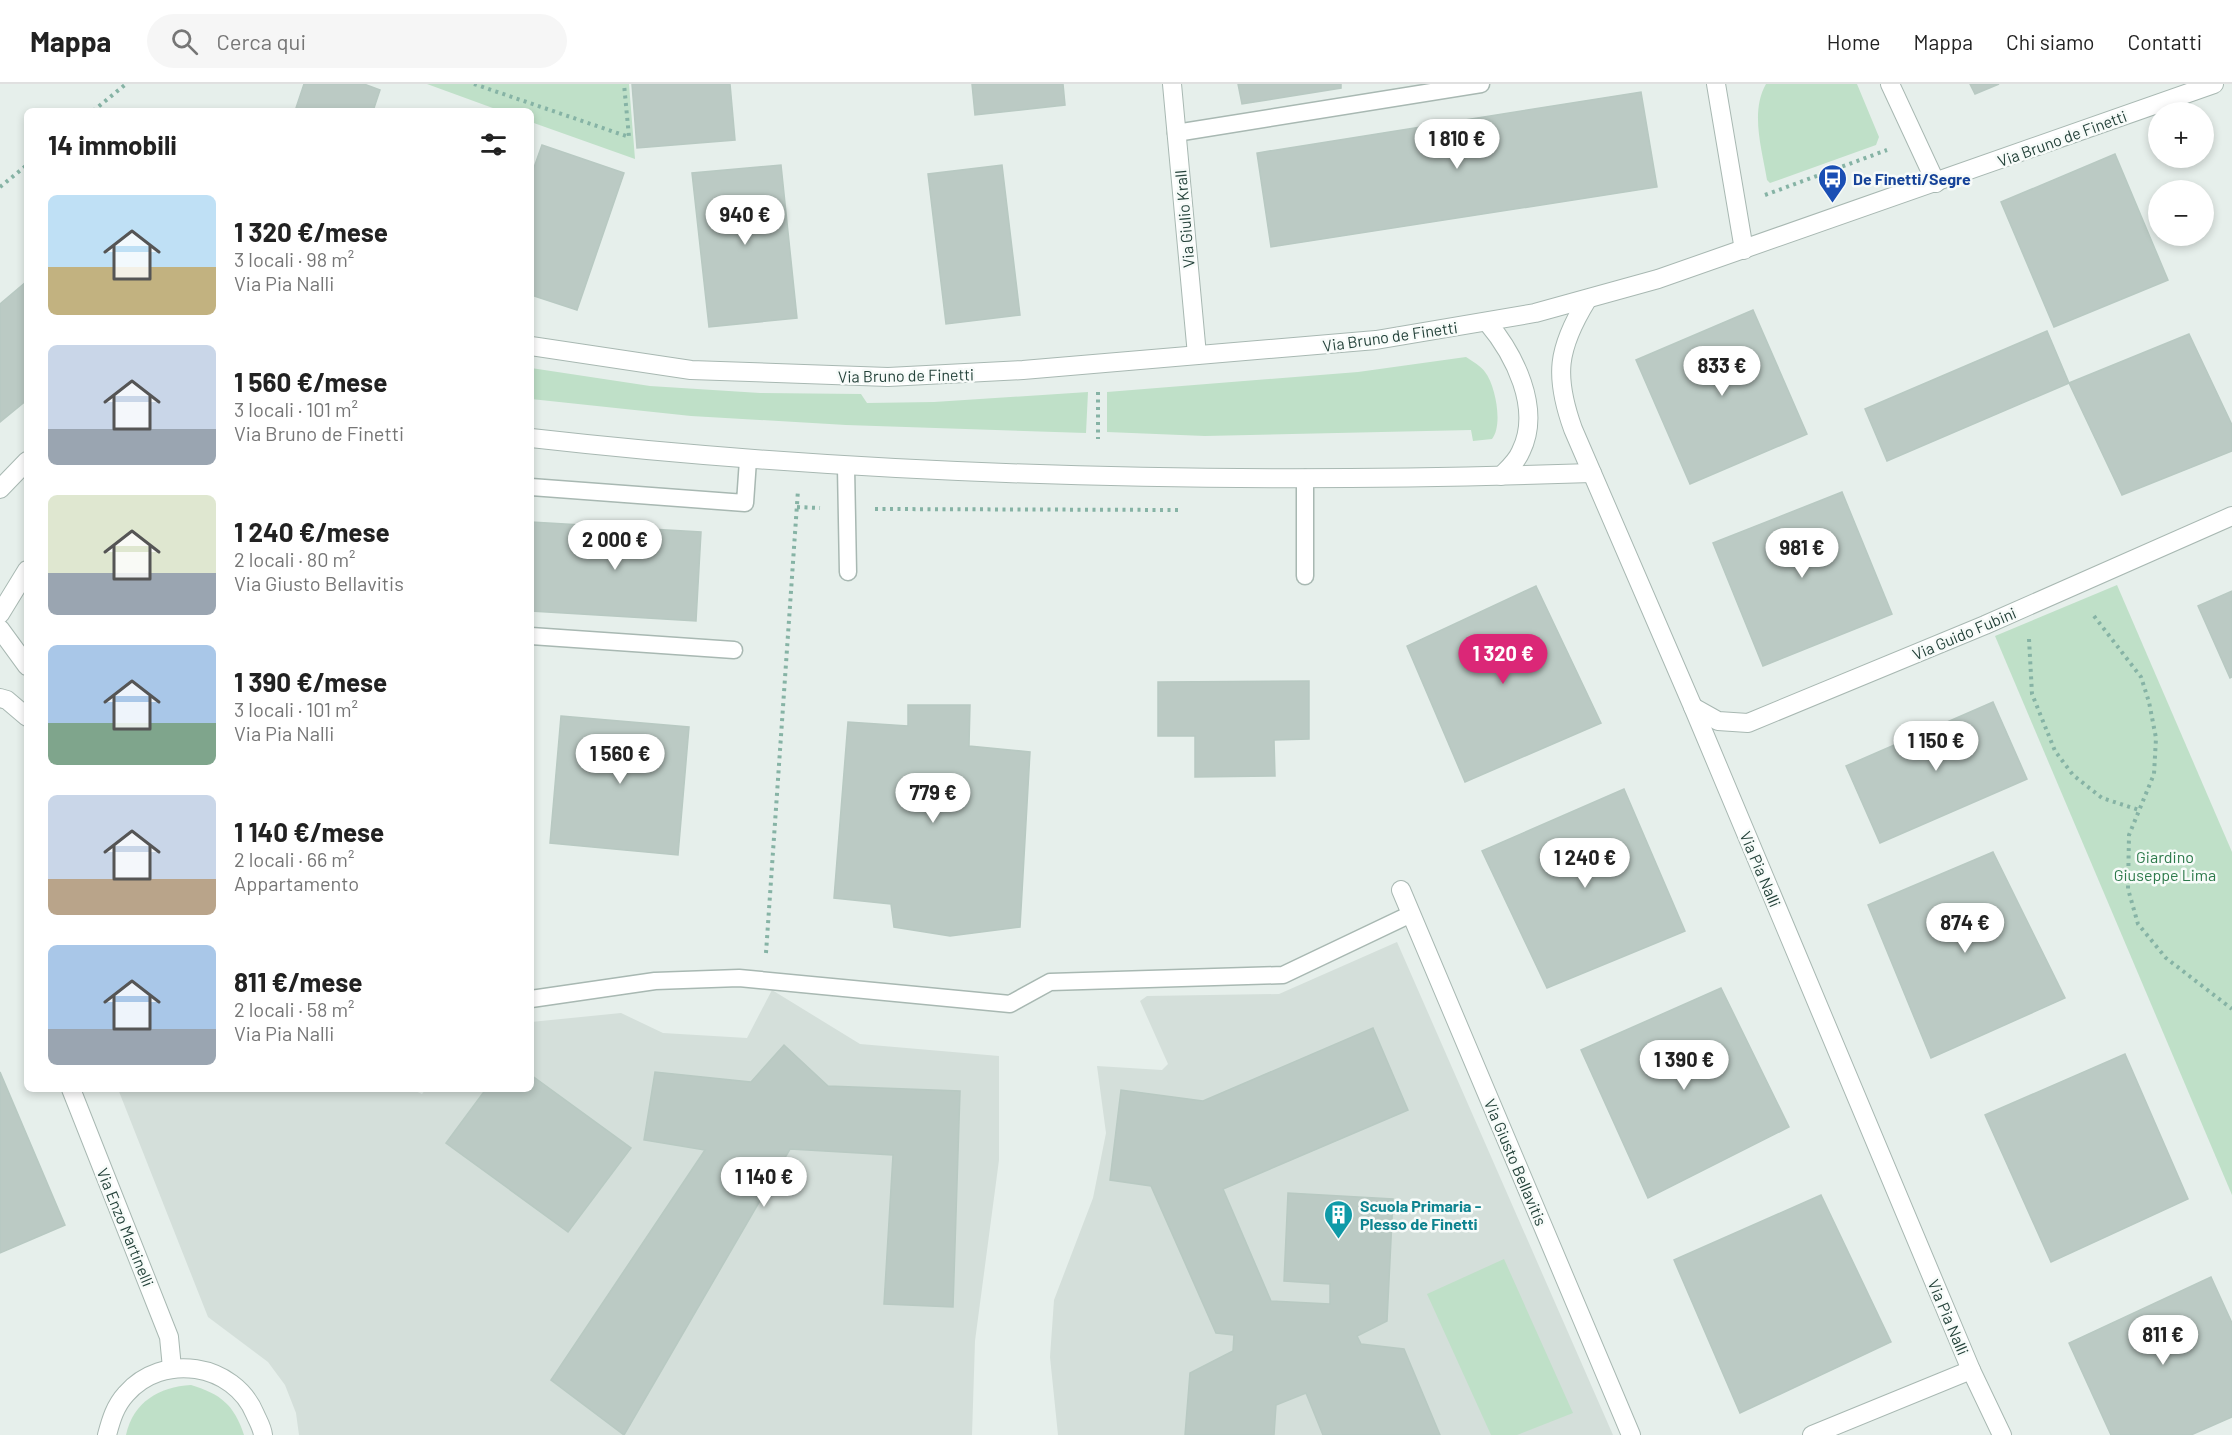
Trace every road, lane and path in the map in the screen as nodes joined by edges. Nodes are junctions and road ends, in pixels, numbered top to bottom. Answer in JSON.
{"nodes":[{"id":1,"x":126,"y":84,"type":"edge"},
{"id":2,"x":474,"y":84,"type":"edge"},
{"id":3,"x":624,"y":84,"type":"edge"},
{"id":4,"x":1172,"y":84,"type":"edge"},
{"id":5,"x":1481,"y":84,"type":"edge"},
{"id":6,"x":1890,"y":84,"type":"edge"},
{"id":7,"x":2214,"y":84,"type":"edge"},
{"id":8,"x":1458,"y":86,"type":"edge"},
{"id":9,"x":1720,"y":88,"type":"edge"},
{"id":10,"x":97,"y":108,"type":"edge"},
{"id":11,"x":1176,"y":133,"type":"junction"},
{"id":12,"x":1915,"y":140,"type":"junction"},
{"id":13,"x":24,"y":167,"type":"edge"},
{"id":14,"x":1936,"y":183,"type":"junction"},
{"id":15,"x":0,"y":187,"type":"edge"},
{"id":16,"x":1736,"y":205,"type":"junction"},
{"id":17,"x":1744,"y":250,"type":"junction"},
{"id":18,"x":1587,"y":300,"type":"junction"},
{"id":19,"x":1487,"y":322,"type":"junction"},
{"id":20,"x":534,"y":346,"type":"edge"},
{"id":21,"x":1197,"y":355,"type":"junction"},
{"id":22,"x":1098,"y":385,"type":"dead end"},
{"id":23,"x":534,"y":438,"type":"edge"},
{"id":24,"x":1098,"y":440,"type":"dead end"},
{"id":25,"x":748,"y":460,"type":"junction"},
{"id":26,"x":24,"y":464,"type":"edge"},
{"id":27,"x":800,"y":464,"type":"junction"},
{"id":28,"x":846,"y":467,"type":"junction"},
{"id":29,"x":1592,"y":473,"type":"junction"},
{"id":30,"x":1501,"y":476,"type":"junction"},
{"id":31,"x":1305,"y":478,"type":"junction"},
{"id":32,"x":534,"y":487,"type":"edge"},
{"id":33,"x":0,"y":489,"type":"edge"},
{"id":34,"x":797,"y":507,"type":"junction"},
{"id":35,"x":824,"y":508,"type":"dead end"},
{"id":36,"x":866,"y":509,"type":"dead end"},
{"id":37,"x":1182,"y":510,"type":"dead end"},
{"id":38,"x":2232,"y":516,"type":"edge"},
{"id":39,"x":848,"y":572,"type":"dead end"},
{"id":40,"x":24,"y":575,"type":"edge"},
{"id":41,"x":1305,"y":576,"type":"dead end"},
{"id":42,"x":0,"y":614,"type":"edge"},
{"id":43,"x":2094,"y":616,"type":"dead end"},
{"id":44,"x":0,"y":629,"type":"edge"},
{"id":45,"x":534,"y":636,"type":"edge"},
{"id":46,"x":2028,"y":639,"type":"dead end"},
{"id":47,"x":734,"y":650,"type":"dead end"},
{"id":48,"x":24,"y":662,"type":"edge"},
{"id":49,"x":0,"y":698,"type":"edge"},
{"id":50,"x":1694,"y":707,"type":"junction"},
{"id":51,"x":24,"y":714,"type":"edge"},
{"id":52,"x":2139,"y":810,"type":"junction"},
{"id":53,"x":1401,"y":890,"type":"dead end"},
{"id":54,"x":1411,"y":914,"type":"junction"},
{"id":55,"x":764,"y":981,"type":"junction"},
{"id":56,"x":534,"y":999,"type":"edge"},
{"id":57,"x":2232,"y":1009,"type":"edge"},
{"id":58,"x":72,"y":1092,"type":"edge"},
{"id":59,"x":172,"y":1368,"type":"junction"},
{"id":60,"x":1971,"y":1370,"type":"junction"},
{"id":61,"x":107,"y":1435,"type":"edge"},
{"id":62,"x":263,"y":1435,"type":"edge"},
{"id":63,"x":1632,"y":1435,"type":"edge"},
{"id":64,"x":1812,"y":1435,"type":"edge"},
{"id":65,"x":2002,"y":1435,"type":"edge"}],
"edges":[{"from":1,"to":10,"type":"path"},
{"from":2,"to":3,"type":"path"},
{"from":4,"to":11,"type":"street","name":"Via Giulio Krall"},
{"from":5,"to":8,"type":"lane"},
{"from":6,"to":12,"type":"street"},
{"from":7,"to":14,"type":"street","name":"Via Bruno de Finetti"},
{"from":8,"to":11,"type":"lane"},
{"from":9,"to":16,"type":"street"},
{"from":11,"to":21,"type":"street","name":"Via Giulio Krall"},
{"from":12,"to":14,"type":"street"},
{"from":12,"to":16,"type":"path"},
{"from":13,"to":15,"type":"path"},
{"from":14,"to":17,"type":"street","name":"Via Bruno de Finetti"},
{"from":16,"to":17,"type":"street"},
{"from":17,"to":18,"type":"street","name":"Via Bruno de Finetti"},
{"from":18,"to":19,"type":"street","name":"Via Bruno de Finetti"},
{"from":18,"to":29,"type":"street","name":"Via Pia Nalli"},
{"from":19,"to":21,"type":"street","name":"Via Bruno de Finetti"},
{"from":19,"to":30,"type":"street"},
{"from":20,"to":21,"type":"street","name":"Via Bruno de Finetti"},
{"from":22,"to":24,"type":"path"},
{"from":23,"to":25,"type":"street"},
{"from":25,"to":27,"type":"street"},
{"from":25,"to":32,"type":"lane"},
{"from":26,"to":33,"type":"street"},
{"from":27,"to":28,"type":"street"},
{"from":27,"to":34,"type":"path"},
{"from":28,"to":31,"type":"street"},
{"from":28,"to":39,"type":"lane"},
{"from":29,"to":30,"type":"street"},
{"from":29,"to":50,"type":"street","name":"Via Pia Nalli"},
{"from":30,"to":31,"type":"street"},
{"from":31,"to":41,"type":"lane"},
{"from":34,"to":35,"type":"path"},
{"from":34,"to":55,"type":"path"},
{"from":36,"to":37,"type":"path"},
{"from":38,"to":50,"type":"street","name":"Via Guido Fubini"},
{"from":40,"to":42,"type":"street"},
{"from":43,"to":52,"type":"path"},
{"from":44,"to":48,"type":"street"},
{"from":45,"to":47,"type":"lane"},
{"from":46,"to":52,"type":"path"},
{"from":49,"to":51,"type":"street"},
{"from":50,"to":60,"type":"street","name":"Via Pia Nalli"},
{"from":52,"to":57,"type":"path"},
{"from":53,"to":54,"type":"street","name":"Via Giusto Bellavitis"},
{"from":54,"to":55,"type":"lane"},
{"from":54,"to":63,"type":"street","name":"Via Giusto Bellavitis"},
{"from":55,"to":56,"type":"lane"},
{"from":58,"to":59,"type":"street","name":"Via Enzo Martinelli"},
{"from":59,"to":61,"type":"street"},
{"from":59,"to":62,"type":"street"},
{"from":60,"to":64,"type":"street"},
{"from":60,"to":65,"type":"street","name":"Via Pia Nalli"}]}
